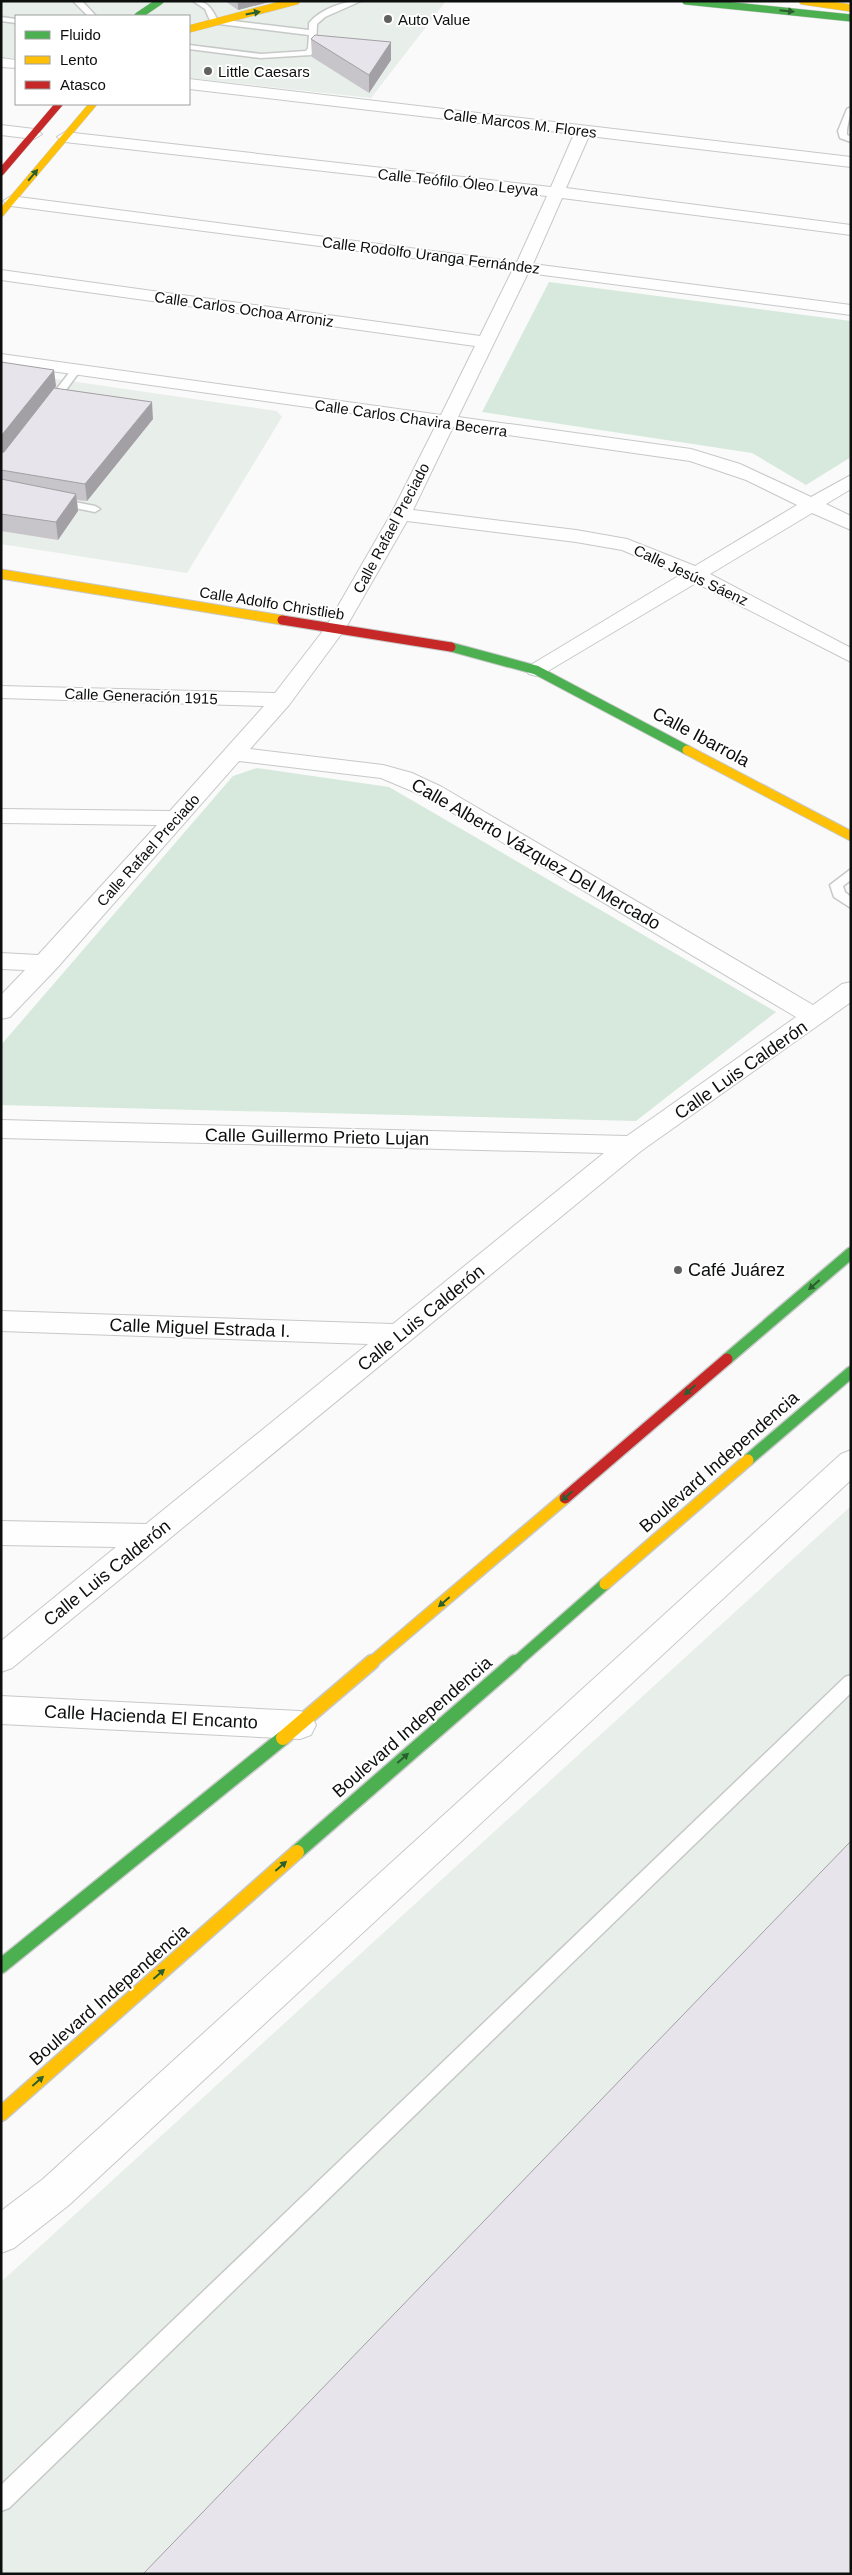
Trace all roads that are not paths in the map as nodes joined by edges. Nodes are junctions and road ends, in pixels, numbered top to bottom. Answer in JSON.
{"nodes":[{"id":1,"x":77,"y":1,"type":"edge"},
{"id":2,"x":160,"y":1,"type":"edge"},
{"id":3,"x":197,"y":1,"type":"edge"},
{"id":4,"x":296,"y":1,"type":"edge"},
{"id":5,"x":357,"y":1,"type":"edge"},
{"id":6,"x":686,"y":1,"type":"edge"},
{"id":7,"x":803,"y":1,"type":"edge"},
{"id":8,"x":845,"y":1,"type":"edge"},
{"id":9,"x":851,"y":2,"type":"edge"},
{"id":10,"x":851,"y":8,"type":"edge"},
{"id":11,"x":91,"y":15,"type":"edge"},
{"id":12,"x":139,"y":15,"type":"edge"},
{"id":13,"x":851,"y":18,"type":"edge"},
{"id":14,"x":1,"y":19,"type":"edge"},
{"id":15,"x":15,"y":21,"type":"edge"},
{"id":16,"x":214,"y":21,"type":"junction"},
{"id":17,"x":190,"y":29,"type":"edge"},
{"id":18,"x":313,"y":34,"type":"junction"},
{"id":19,"x":190,"y":47,"type":"edge"},
{"id":20,"x":1,"y":62,"type":"edge"},
{"id":21,"x":15,"y":64,"type":"edge"},
{"id":22,"x":190,"y":84,"type":"edge"},
{"id":23,"x":58,"y":105,"type":"edge"},
{"id":24,"x":92,"y":105,"type":"edge"},
{"id":25,"x":850,"y":112,"type":"edge"},
{"id":26,"x":1,"y":130,"type":"edge"},
{"id":27,"x":584,"y":130,"type":"junction"},
{"id":28,"x":34,"y":134,"type":"junction"},
{"id":29,"x":65,"y":137,"type":"junction"},
{"id":30,"x":851,"y":138,"type":"edge"},
{"id":31,"x":851,"y":162,"type":"edge"},
{"id":32,"x":1,"y":172,"type":"edge"},
{"id":33,"x":556,"y":192,"type":"junction"},
{"id":34,"x":6,"y":207,"type":"edge"},
{"id":35,"x":851,"y":230,"type":"edge"},
{"id":36,"x":523,"y":267,"type":"junction"},
{"id":37,"x":1,"y":275,"type":"edge"},
{"id":38,"x":851,"y":310,"type":"edge"},
{"id":39,"x":486,"y":342,"type":"junction"},
{"id":40,"x":1,"y":359,"type":"edge"},
{"id":41,"x":75,"y":371,"type":"junction"},
{"id":42,"x":44,"y":411,"type":"edge"},
{"id":43,"x":446,"y":423,"type":"junction"},
{"id":44,"x":851,"y":481,"type":"edge"},
{"id":45,"x":48,"y":500,"type":"edge"},
{"id":46,"x":811,"y":506,"type":"junction"},
{"id":47,"x":95,"y":509,"type":"dead end"},
{"id":48,"x":401,"y":514,"type":"junction"},
{"id":49,"x":851,"y":524,"type":"edge"},
{"id":50,"x":1,"y":574,"type":"edge"},
{"id":51,"x":695,"y":574,"type":"junction"},
{"id":52,"x":335,"y":629,"type":"junction"},
{"id":53,"x":851,"y":656,"type":"edge"},
{"id":54,"x":536,"y":670,"type":"junction"},
{"id":55,"x":1,"y":692,"type":"edge"},
{"id":56,"x":281,"y":700,"type":"junction"},
{"id":57,"x":234,"y":754,"type":"junction"},
{"id":58,"x":1,"y":816,"type":"edge"},
{"id":59,"x":176,"y":818,"type":"junction"},
{"id":60,"x":851,"y":836,"type":"edge"},
{"id":61,"x":851,"y":873,"type":"edge"},
{"id":62,"x":851,"y":904,"type":"edge"},
{"id":63,"x":1,"y":961,"type":"edge"},
{"id":64,"x":47,"y":963,"type":"junction"},
{"id":65,"x":851,"y":990,"type":"edge"},
{"id":66,"x":1,"y":1010,"type":"edge"},
{"id":67,"x":815,"y":1018,"type":"junction"},
{"id":68,"x":1,"y":1129,"type":"edge"},
{"id":69,"x":632,"y":1145,"type":"junction"},
{"id":70,"x":851,"y":1253,"type":"edge"},
{"id":71,"x":1,"y":1321,"type":"edge"},
{"id":72,"x":400,"y":1335,"type":"junction"},
{"id":73,"x":851,"y":1372,"type":"edge"},
{"id":74,"x":851,"y":1462,"type":"edge"},
{"id":75,"x":1,"y":1533,"type":"edge"},
{"id":76,"x":153,"y":1536,"type":"junction"},
{"id":77,"x":1,"y":1659,"type":"edge"},
{"id":78,"x":851,"y":1682,"type":"edge"},
{"id":79,"x":1,"y":1710,"type":"edge"},
{"id":80,"x":300,"y":1725,"type":"junction"},
{"id":81,"x":1,"y":1966,"type":"edge"},
{"id":82,"x":1,"y":2114,"type":"edge"},
{"id":83,"x":1,"y":2235,"type":"edge"},
{"id":84,"x":1,"y":2500,"type":"edge"}],
"edges":[{"from":1,"to":11,"type":"lane"},
{"from":2,"to":12,"type":"main road"},
{"from":3,"to":16,"type":"lane"},
{"from":16,"to":4,"type":"main road","one_way":true},
{"from":5,"to":18,"type":"lane"},
{"from":6,"to":13,"type":"main road","one_way":true},
{"from":7,"to":10,"type":"main road"},
{"from":8,"to":9,"type":"main road"},
{"from":14,"to":15,"type":"lane"},
{"from":16,"to":17,"type":"main road"},
{"from":16,"to":18,"type":"lane"},
{"from":18,"to":19,"type":"lane"},
{"from":20,"to":21,"type":"street"},
{"from":22,"to":27,"type":"street","name":"Calle Marcos M. Flores"},
{"from":23,"to":28,"type":"main road"},
{"from":24,"to":29,"type":"main road"},
{"from":25,"to":30,"type":"lane"},
{"from":26,"to":28,"type":"street"},
{"from":27,"to":31,"type":"street","name":"Calle Marcos M. Flores"},
{"from":27,"to":33,"type":"street","name":"Calle Rafael Preciado"},
{"from":28,"to":32,"type":"main road"},
{"from":29,"to":33,"type":"street","name":"Calle Teófilo Óleo Leyva"},
{"from":34,"to":29,"type":"main road","one_way":true},
{"from":33,"to":35,"type":"street","name":"Calle Teófilo Óleo Leyva"},
{"from":33,"to":36,"type":"street","name":"Calle Rafael Preciado"},
{"from":34,"to":36,"type":"street","name":"Calle Rodolfo Uranga Fernández"},
{"from":36,"to":38,"type":"street","name":"Calle Rodolfo Uranga Fernández"},
{"from":36,"to":39,"type":"street","name":"Calle Rafael Preciado"},
{"from":37,"to":39,"type":"street","name":"Calle Carlos Ochoa Arroniz"},
{"from":39,"to":43,"type":"street","name":"Calle Rafael Preciado"},
{"from":40,"to":41,"type":"street","name":"Calle Carlos Chavira Becerra"},
{"from":41,"to":42,"type":"lane"},
{"from":41,"to":43,"type":"street","name":"Calle Carlos Chavira Becerra"},
{"from":43,"to":46,"type":"street","name":"Calle Carlos Chavira Becerra"},
{"from":43,"to":48,"type":"street","name":"Calle Rafael Preciado"},
{"from":44,"to":46,"type":"street"},
{"from":45,"to":47,"type":"lane"},
{"from":46,"to":49,"type":"street"},
{"from":46,"to":51,"type":"street"},
{"from":48,"to":51,"type":"street","name":"Calle Jesús Sáenz"},
{"from":48,"to":52,"type":"street","name":"Calle Rafael Preciado"},
{"from":50,"to":52,"type":"main road","name":"Calle Adolfo Christlieb"},
{"from":51,"to":53,"type":"street","name":"Calle Jesús Sáenz"},
{"from":51,"to":54,"type":"street"},
{"from":52,"to":54,"type":"main road","name":"Calle Adolfo Christlieb"},
{"from":52,"to":56,"type":"street","name":"Calle Rafael Preciado"},
{"from":54,"to":60,"type":"main road","name":"Calle Ibarrola"},
{"from":55,"to":56,"type":"street","name":"Calle Generación 1915"},
{"from":56,"to":57,"type":"street","name":"Calle Rafael Preciado"},
{"from":57,"to":59,"type":"street","name":"Calle Rafael Preciado"},
{"from":57,"to":67,"type":"street","name":"Calle Alberto Vázquez Del Mercado"},
{"from":58,"to":59,"type":"street"},
{"from":59,"to":64,"type":"street","name":"Calle Rafael Preciado"},
{"from":61,"to":62,"type":"lane"},
{"from":63,"to":64,"type":"street"},
{"from":64,"to":66,"type":"street","name":"Calle Rafael Preciado"},
{"from":65,"to":67,"type":"street","name":"Calle Luis Calderón"},
{"from":67,"to":69,"type":"street","name":"Calle Luis Calderón"},
{"from":68,"to":69,"type":"street","name":"Calle Guillermo Prieto Lujan"},
{"from":69,"to":72,"type":"street","name":"Calle Luis Calderón"},
{"from":70,"to":80,"type":"main road","one_way":true},
{"from":71,"to":72,"type":"street","name":"Calle Miguel Estrada I."},
{"from":72,"to":76,"type":"street","name":"Calle Luis Calderón"},
{"from":82,"to":73,"type":"main road","name":"Boulevard Independencia","one_way":true},
{"from":74,"to":83,"type":"street"},
{"from":75,"to":76,"type":"street"},
{"from":76,"to":77,"type":"street","name":"Calle Luis Calderón"},
{"from":78,"to":84,"type":"lane"},
{"from":79,"to":80,"type":"street","name":"Calle Hacienda El Encanto"},
{"from":80,"to":81,"type":"main road"}]}
